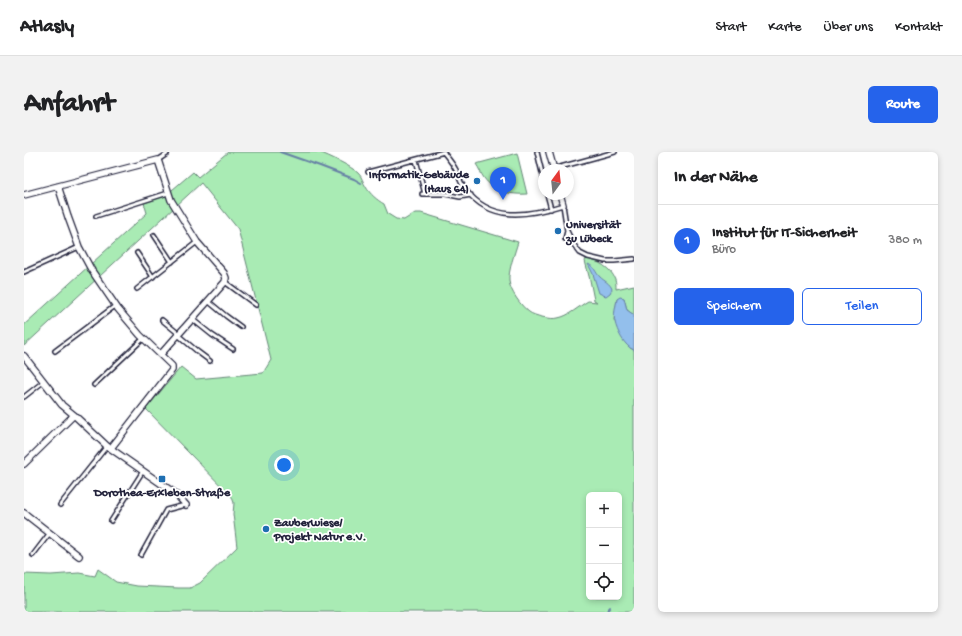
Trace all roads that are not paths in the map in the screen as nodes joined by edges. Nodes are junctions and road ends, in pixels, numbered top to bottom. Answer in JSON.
{"nodes":[{"id":1,"x":445,"y":152,"type":"edge"},
{"id":2,"x":537,"y":152,"type":"edge"},
{"id":3,"x":549,"y":152,"type":"edge"},
{"id":4,"x":616,"y":152,"type":"edge"},
{"id":5,"x":167,"y":154,"type":"dead end"},
{"id":6,"x":158,"y":160,"type":"junction"},
{"id":7,"x":416,"y":160,"type":"junction"},
{"id":8,"x":540,"y":164,"type":"edge"},
{"id":9,"x":553,"y":164,"type":"edge"},
{"id":10,"x":572,"y":164,"type":"edge"},
{"id":11,"x":368,"y":172,"type":"dead end"},
{"id":12,"x":58,"y":186,"type":"junction"},
{"id":13,"x":168,"y":193,"type":"junction"},
{"id":14,"x":24,"y":195,"type":"edge"},
{"id":15,"x":471,"y":196,"type":"junction"},
{"id":16,"x":549,"y":200,"type":"edge"},
{"id":17,"x":562,"y":200,"type":"edge"},
{"id":18,"x":563,"y":205,"type":"junction"},
{"id":19,"x":551,"y":209,"type":"junction"},
{"id":20,"x":96,"y":216,"type":"dead end"},
{"id":21,"x":567,"y":231,"type":"junction"},
{"id":22,"x":154,"y":235,"type":"dead end"},
{"id":23,"x":565,"y":238,"type":"dead end"},
{"id":24,"x":197,"y":242,"type":"junction"},
{"id":25,"x":79,"y":247,"type":"junction"},
{"id":26,"x":137,"y":253,"type":"dead end"},
{"id":27,"x":634,"y":259,"type":"edge"},
{"id":28,"x":172,"y":262,"type":"junction"},
{"id":29,"x":24,"y":272,"type":"edge"},
{"id":30,"x":153,"y":277,"type":"junction"},
{"id":31,"x":225,"y":282,"type":"junction"},
{"id":32,"x":137,"y":289,"type":"dead end"},
{"id":33,"x":208,"y":301,"type":"junction"},
{"id":34,"x":256,"y":305,"type":"dead end"},
{"id":35,"x":115,"y":306,"type":"junction"},
{"id":36,"x":192,"y":319,"type":"junction"},
{"id":37,"x":162,"y":320,"type":"dead end"},
{"id":38,"x":241,"y":327,"type":"dead end"},
{"id":39,"x":178,"y":335,"type":"junction"},
{"id":40,"x":144,"y":338,"type":"junction"},
{"id":41,"x":233,"y":349,"type":"dead end"},
{"id":42,"x":55,"y":351,"type":"dead end"},
{"id":43,"x":161,"y":354,"type":"junction"},
{"id":44,"x":24,"y":356,"type":"edge"},
{"id":45,"x":210,"y":361,"type":"dead end"},
{"id":46,"x":43,"y":382,"type":"junction"},
{"id":47,"x":94,"y":386,"type":"dead end"},
{"id":48,"x":24,"y":397,"type":"edge"},
{"id":49,"x":74,"y":415,"type":"junction"},
{"id":50,"x":109,"y":447,"type":"junction"},
{"id":51,"x":24,"y":464,"type":"edge"},
{"id":52,"x":143,"y":471,"type":"junction"},
{"id":53,"x":60,"y":504,"type":"dead end"},
{"id":54,"x":186,"y":505,"type":"joint"},
{"id":55,"x":24,"y":513,"type":"edge"},
{"id":56,"x":111,"y":521,"type":"dead end"},
{"id":57,"x":49,"y":534,"type":"junction"},
{"id":58,"x":33,"y":555,"type":"dead end"},
{"id":59,"x":141,"y":555,"type":"dead end"},
{"id":60,"x":79,"y":556,"type":"dead end"}],
"edges":[{"from":1,"to":7,"type":"lane"},
{"from":1,"to":15,"type":"lane"},
{"from":2,"to":8,"type":"lane"},
{"from":3,"to":9,"type":"street"},
{"from":4,"to":10,"type":"lane"},
{"from":5,"to":6,"type":"lane"},
{"from":6,"to":12,"type":"street"},
{"from":6,"to":13,"type":"street"},
{"from":7,"to":11,"type":"lane"},
{"from":7,"to":15,"type":"lane"},
{"from":12,"to":14,"type":"street"},
{"from":12,"to":25,"type":"street"},
{"from":13,"to":20,"type":"lane"},
{"from":13,"to":24,"type":"street"},
{"from":15,"to":19,"type":"lane"},
{"from":16,"to":19,"type":"lane"},
{"from":17,"to":18,"type":"street"},
{"from":18,"to":19,"type":"lane"},
{"from":18,"to":21,"type":"lane"},
{"from":21,"to":23,"type":"lane"},
{"from":21,"to":27,"type":"lane"},
{"from":22,"to":28,"type":"lane"},
{"from":24,"to":28,"type":"lane"},
{"from":24,"to":31,"type":"street"},
{"from":25,"to":29,"type":"lane"},
{"from":25,"to":35,"type":"street"},
{"from":26,"to":30,"type":"lane"},
{"from":28,"to":30,"type":"lane"},
{"from":30,"to":32,"type":"lane"},
{"from":31,"to":33,"type":"street"},
{"from":31,"to":34,"type":"lane"},
{"from":33,"to":36,"type":"street"},
{"from":33,"to":38,"type":"lane"},
{"from":35,"to":40,"type":"street"},
{"from":35,"to":42,"type":"lane"},
{"from":36,"to":39,"type":"street"},
{"from":36,"to":41,"type":"lane"},
{"from":37,"to":39,"type":"lane"},
{"from":39,"to":43,"type":"street"},
{"from":39,"to":45,"type":"lane"},
{"from":40,"to":43,"type":"street"},
{"from":40,"to":47,"type":"lane"},
{"from":43,"to":50,"type":"street"},
{"from":44,"to":46,"type":"street"},
{"from":46,"to":48,"type":"lane"},
{"from":46,"to":49,"type":"street"},
{"from":49,"to":50,"type":"street"},
{"from":49,"to":51,"type":"street"},
{"from":50,"to":52,"type":"street"},
{"from":50,"to":53,"type":"lane"},
{"from":52,"to":54,"type":"street"},
{"from":52,"to":56,"type":"lane"},
{"from":54,"to":59,"type":"lane"},
{"from":55,"to":57,"type":"street"},
{"from":57,"to":58,"type":"lane"},
{"from":57,"to":60,"type":"street"}]}
